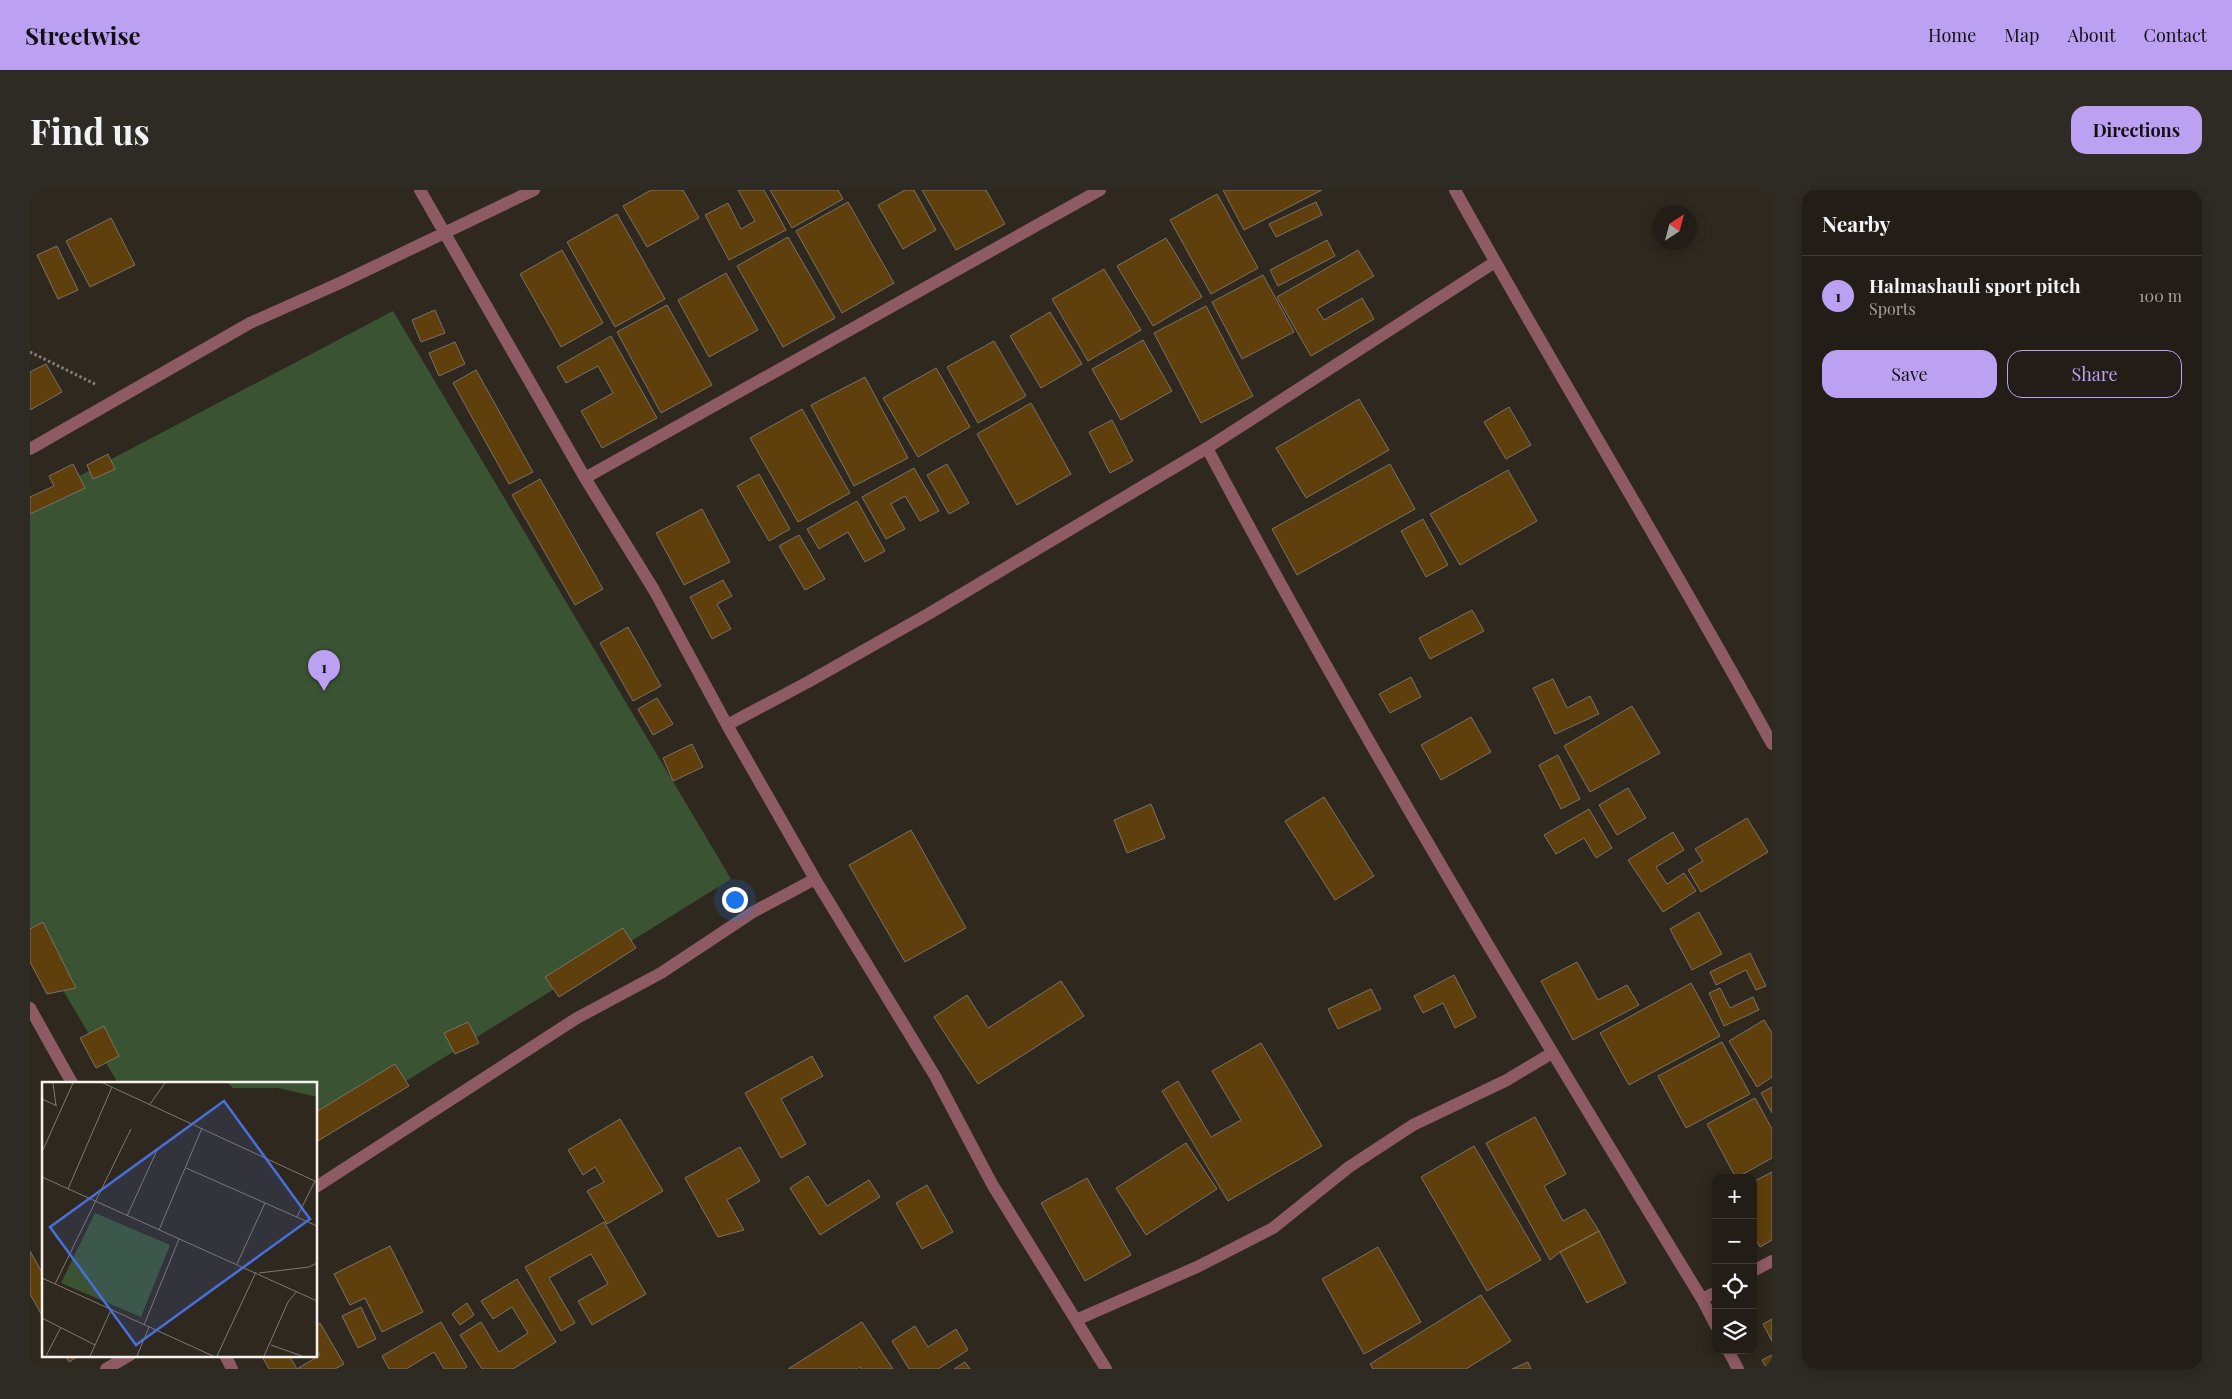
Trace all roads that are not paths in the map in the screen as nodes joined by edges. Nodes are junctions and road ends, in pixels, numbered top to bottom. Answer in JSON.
{"nodes":[{"id":1,"x":420,"y":190,"type":"edge"},
{"id":2,"x":534,"y":190,"type":"edge"},
{"id":3,"x":1100,"y":190,"type":"edge"},
{"id":4,"x":1455,"y":190,"type":"edge"},
{"id":5,"x":443,"y":233,"type":"junction"},
{"id":6,"x":1495,"y":262,"type":"junction"},
{"id":7,"x":1207,"y":448,"type":"junction"},
{"id":8,"x":30,"y":449,"type":"edge"},
{"id":9,"x":585,"y":478,"type":"junction"},
{"id":10,"x":727,"y":725,"type":"junction"},
{"id":11,"x":1772,"y":744,"type":"edge"},
{"id":12,"x":815,"y":879,"type":"junction"},
{"id":13,"x":30,"y":1008,"type":"edge"},
{"id":14,"x":34,"y":1024,"type":"edge"},
{"id":15,"x":1552,"y":1053,"type":"junction"},
{"id":16,"x":71,"y":1082,"type":"edge"},
{"id":17,"x":318,"y":1186,"type":"edge"},
{"id":18,"x":1772,"y":1261,"type":"edge"},
{"id":19,"x":1757,"y":1269,"type":"edge"},
{"id":20,"x":1712,"y":1294,"type":"edge"},
{"id":21,"x":1702,"y":1299,"type":"junction"},
{"id":22,"x":1712,"y":1318,"type":"edge"},
{"id":23,"x":1076,"y":1320,"type":"junction"},
{"id":24,"x":1730,"y":1354,"type":"edge"},
{"id":25,"x":128,"y":1356,"type":"edge"},
{"id":26,"x":226,"y":1356,"type":"edge"},
{"id":27,"x":106,"y":1369,"type":"edge"},
{"id":28,"x":232,"y":1369,"type":"edge"},
{"id":29,"x":1106,"y":1369,"type":"edge"},
{"id":30,"x":1738,"y":1369,"type":"edge"}],
"edges":[{"from":1,"to":5,"type":"street"},
{"from":2,"to":5,"type":"street"},
{"from":3,"to":9,"type":"street"},
{"from":4,"to":6,"type":"street"},
{"from":5,"to":8,"type":"street"},
{"from":5,"to":9,"type":"street"},
{"from":6,"to":7,"type":"street"},
{"from":6,"to":11,"type":"street"},
{"from":7,"to":10,"type":"street"},
{"from":7,"to":15,"type":"street"},
{"from":9,"to":10,"type":"street"},
{"from":10,"to":12,"type":"street"},
{"from":12,"to":17,"type":"street"},
{"from":12,"to":23,"type":"street"},
{"from":13,"to":14,"type":"street"},
{"from":14,"to":16,"type":"street"},
{"from":15,"to":21,"type":"street"},
{"from":15,"to":23,"type":"street"},
{"from":18,"to":19,"type":"street"},
{"from":20,"to":21,"type":"street"},
{"from":21,"to":22,"type":"street"},
{"from":23,"to":29,"type":"street"},
{"from":24,"to":30,"type":"street"},
{"from":25,"to":27,"type":"street"},
{"from":26,"to":28,"type":"street"}]}
